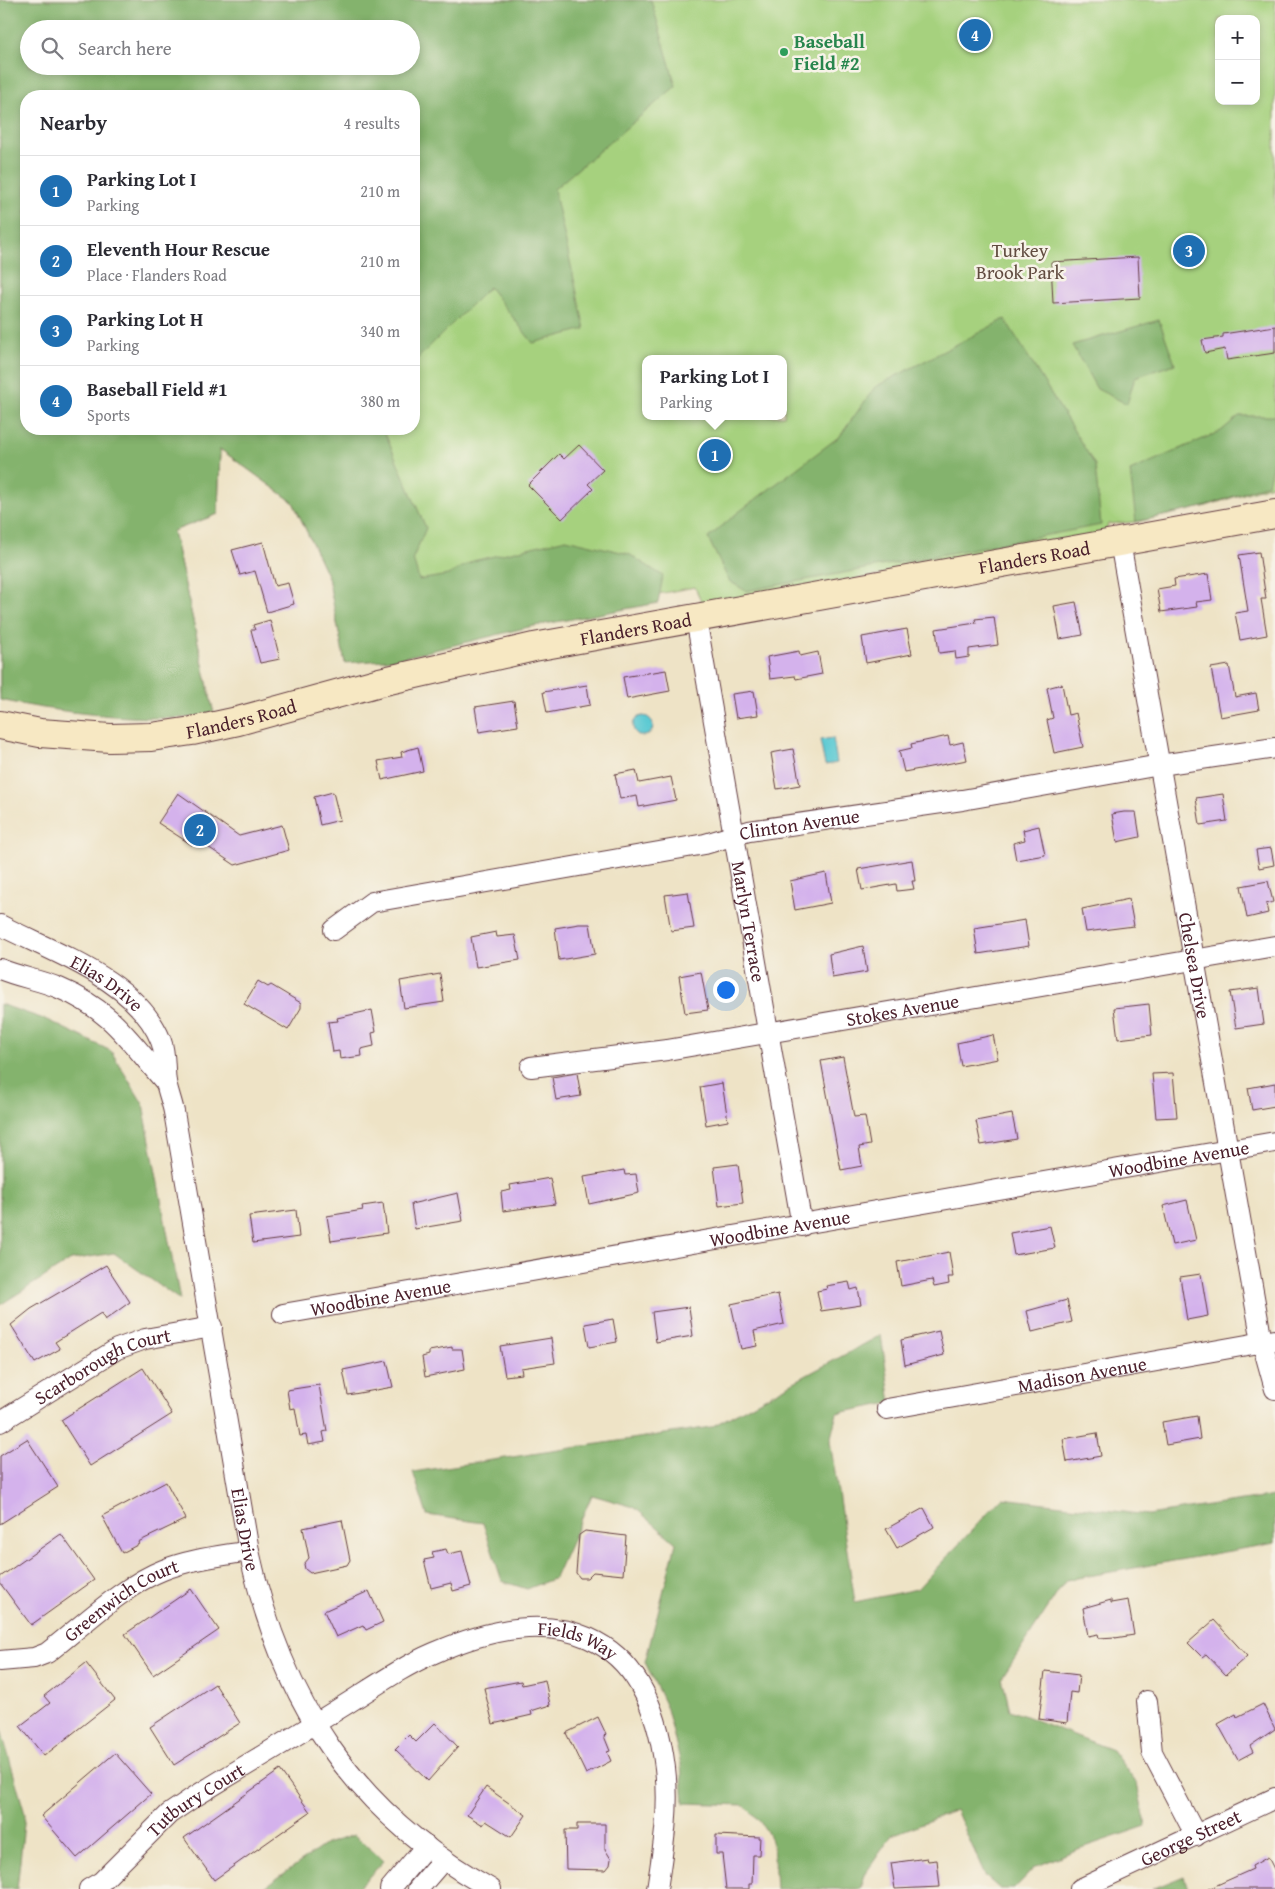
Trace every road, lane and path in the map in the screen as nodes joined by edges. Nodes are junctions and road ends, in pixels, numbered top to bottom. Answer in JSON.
{"nodes":[{"id":1,"x":1275,"y":514,"type":"edge"},
{"id":2,"x":1120,"y":542,"type":"junction"},
{"id":3,"x":696,"y":618,"type":"junction"},
{"id":4,"x":0,"y":725,"type":"edge"},
{"id":5,"x":1275,"y":748,"type":"edge"},
{"id":6,"x":1160,"y":765,"type":"junction"},
{"id":7,"x":732,"y":836,"type":"junction"},
{"id":8,"x":0,"y":926,"type":"edge"},
{"id":9,"x":334,"y":930,"type":"dead end"},
{"id":10,"x":1275,"y":946,"type":"edge"},
{"id":11,"x":1194,"y":960,"type":"junction"},
{"id":12,"x":0,"y":969,"type":"edge"},
{"id":13,"x":767,"y":1032,"type":"junction"},
{"id":14,"x":531,"y":1067,"type":"dead end"},
{"id":15,"x":166,"y":1083,"type":"junction"},
{"id":16,"x":1275,"y":1142,"type":"edge"},
{"id":17,"x":1227,"y":1151,"type":"junction"},
{"id":18,"x":802,"y":1226,"type":"junction"},
{"id":19,"x":283,"y":1314,"type":"dead end"},
{"id":20,"x":212,"y":1328,"type":"junction"},
{"id":21,"x":1269,"y":1341,"type":"edge"},
{"id":22,"x":1275,"y":1389,"type":"edge"},
{"id":23,"x":887,"y":1409,"type":"dead end"},
{"id":24,"x":0,"y":1422,"type":"edge"},
{"id":25,"x":249,"y":1551,"type":"junction"},
{"id":26,"x":0,"y":1660,"type":"edge"},
{"id":27,"x":1147,"y":1701,"type":"dead end"},
{"id":28,"x":314,"y":1725,"type":"junction"},
{"id":29,"x":1275,"y":1798,"type":"edge"},
{"id":30,"x":1196,"y":1836,"type":"junction"},
{"id":31,"x":426,"y":1846,"type":"junction"},
{"id":32,"x":443,"y":1860,"type":"junction"},
{"id":33,"x":89,"y":1889,"type":"edge"},
{"id":34,"x":390,"y":1889,"type":"edge"},
{"id":35,"x":418,"y":1889,"type":"edge"},
{"id":36,"x":491,"y":1889,"type":"edge"},
{"id":37,"x":657,"y":1889,"type":"edge"},
{"id":38,"x":1080,"y":1889,"type":"edge"}],
"edges":[{"from":1,"to":2,"type":"main road","name":"Flanders Road"},
{"from":2,"to":3,"type":"main road","name":"Flanders Road"},
{"from":2,"to":6,"type":"street","name":"Chelsea Drive"},
{"from":3,"to":4,"type":"main road","name":"Flanders Road"},
{"from":3,"to":7,"type":"street","name":"Marlyn Terrace"},
{"from":5,"to":6,"type":"street","name":"Clinton Avenue"},
{"from":6,"to":7,"type":"street","name":"Clinton Avenue"},
{"from":6,"to":11,"type":"street","name":"Chelsea Drive"},
{"from":7,"to":9,"type":"street","name":"Clinton Avenue"},
{"from":7,"to":13,"type":"street","name":"Marlyn Terrace"},
{"from":8,"to":15,"type":"street","name":"Elias Drive"},
{"from":10,"to":11,"type":"street","name":"Stokes Avenue"},
{"from":11,"to":13,"type":"street","name":"Stokes Avenue"},
{"from":11,"to":17,"type":"street","name":"Chelsea Drive"},
{"from":12,"to":15,"type":"street","name":"Elias Drive"},
{"from":13,"to":14,"type":"street","name":"Stokes Avenue"},
{"from":13,"to":18,"type":"street","name":"Marlyn Terrace"},
{"from":15,"to":20,"type":"street","name":"Elias Drive"},
{"from":16,"to":17,"type":"street","name":"Woodbine Avenue"},
{"from":17,"to":18,"type":"street","name":"Woodbine Avenue"},
{"from":17,"to":21,"type":"street","name":"Chelsea Drive"},
{"from":18,"to":19,"type":"street","name":"Woodbine Avenue"},
{"from":20,"to":24,"type":"street","name":"Scarborough Court"},
{"from":20,"to":25,"type":"street","name":"Elias Drive"},
{"from":21,"to":22,"type":"street","name":"Chelsea Drive"},
{"from":21,"to":23,"type":"street","name":"Madison Avenue"},
{"from":25,"to":26,"type":"street","name":"Greenwich Court"},
{"from":25,"to":28,"type":"street","name":"Elias Drive"},
{"from":27,"to":30,"type":"street"},
{"from":28,"to":31,"type":"street","name":"Elias Drive"},
{"from":28,"to":33,"type":"street","name":"Tutbury Court"},
{"from":28,"to":37,"type":"street","name":"Fields Way"},
{"from":29,"to":30,"type":"street","name":"George Street"},
{"from":30,"to":38,"type":"street","name":"George Street"},
{"from":31,"to":32,"type":"street","name":"Elias Drive"},
{"from":31,"to":34,"type":"street"},
{"from":32,"to":35,"type":"street"},
{"from":32,"to":36,"type":"street","name":"Elias Drive"}]}
